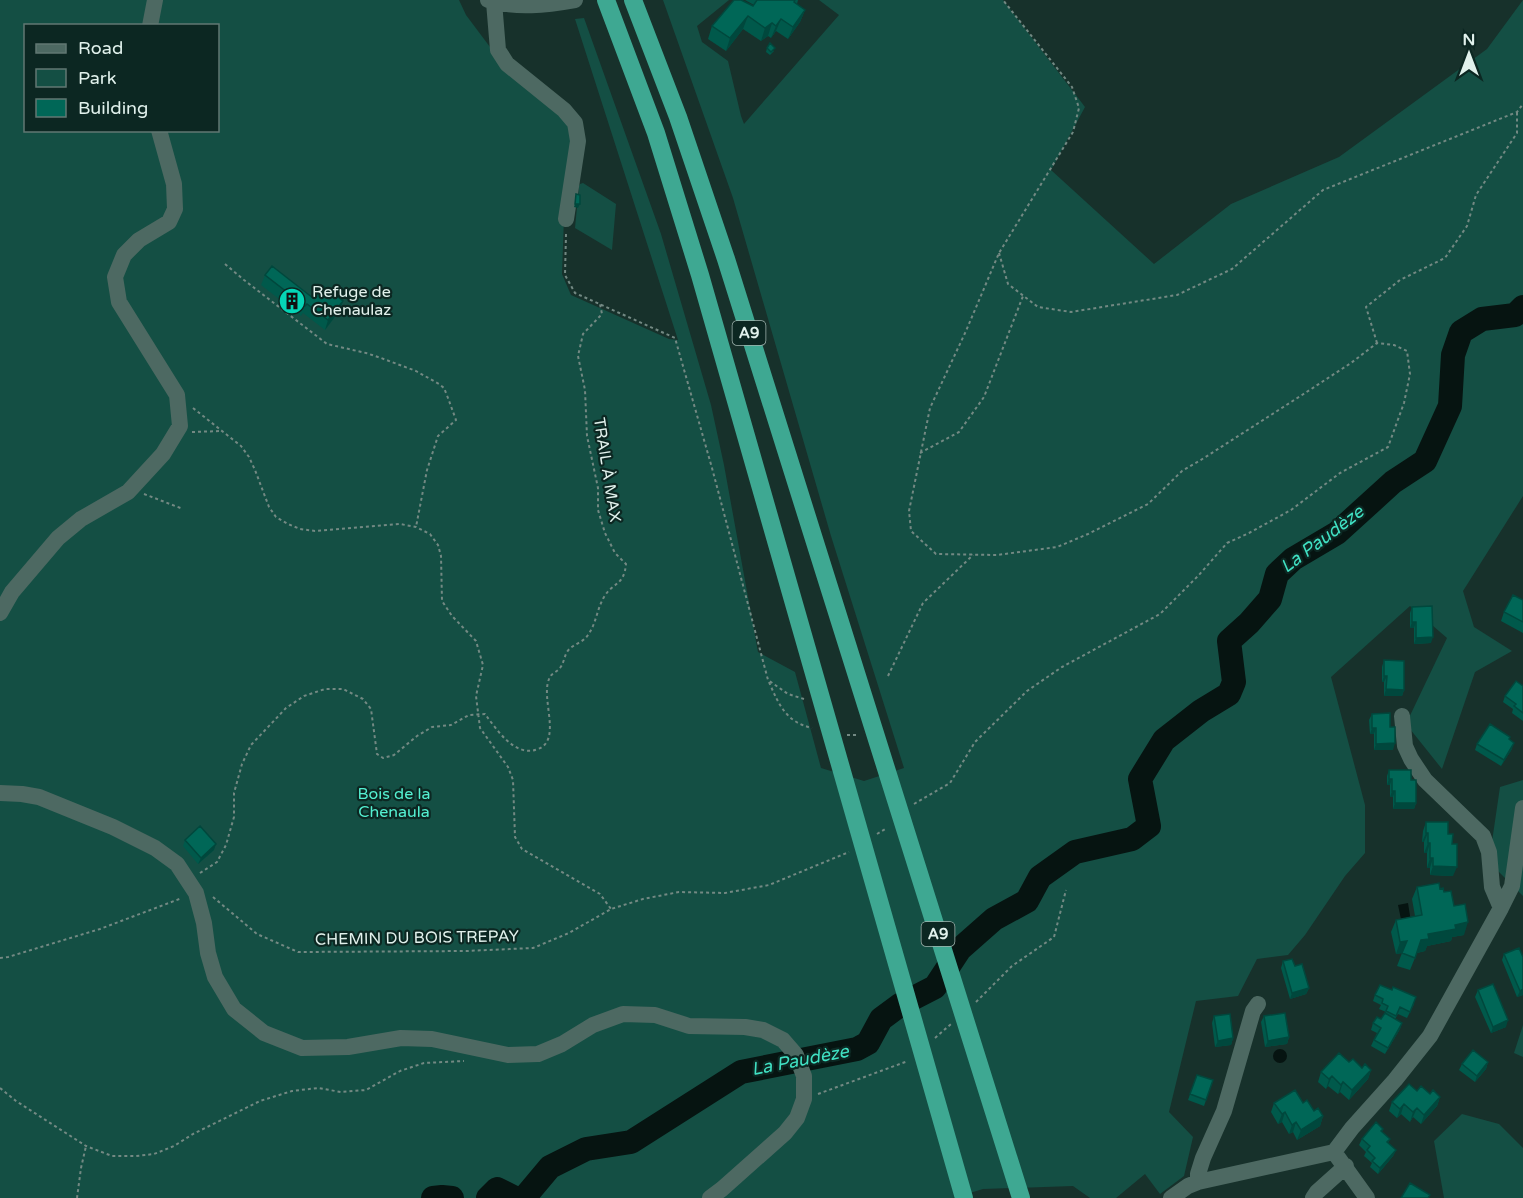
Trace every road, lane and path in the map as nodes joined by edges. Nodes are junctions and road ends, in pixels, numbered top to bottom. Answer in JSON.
{"nodes":[{"id":1,"x":155,"y":0,"type":"edge"},
{"id":2,"x":575,"y":0,"type":"edge"},
{"id":3,"x":606,"y":0,"type":"edge"},
{"id":4,"x":633,"y":0,"type":"edge"},
{"id":5,"x":1003,"y":0,"type":"edge"},
{"id":6,"x":491,"y":1,"type":"edge"},
{"id":7,"x":150,"y":24,"type":"edge"},
{"id":8,"x":1523,"y":104,"type":"edge"},
{"id":9,"x":1516,"y":112,"type":"junction"},
{"id":10,"x":160,"y":132,"type":"edge"},
{"id":11,"x":566,"y":219,"type":"joint"},
{"id":12,"x":999,"y":254,"type":"junction"},
{"id":13,"x":225,"y":264,"type":"dead end"},
{"id":14,"x":1023,"y":296,"type":"junction"},
{"id":15,"x":600,"y":304,"type":"junction"},
{"id":16,"x":1377,"y":343,"type":"junction"},
{"id":17,"x":177,"y":395,"type":"junction"},
{"id":18,"x":222,"y":431,"type":"junction"},
{"id":19,"x":175,"y":433,"type":"junction"},
{"id":20,"x":920,"y":453,"type":"junction"},
{"id":21,"x":130,"y":489,"type":"junction"},
{"id":22,"x":183,"y":509,"type":"dead end"},
{"id":23,"x":416,"y":527,"type":"junction"},
{"id":24,"x":973,"y":555,"type":"junction"},
{"id":25,"x":0,"y":613,"type":"edge"},
{"id":26,"x":888,"y":676,"type":"dead end"},
{"id":27,"x":804,"y":699,"type":"dead end"},
{"id":28,"x":478,"y":715,"type":"junction"},
{"id":29,"x":1402,"y":716,"type":"dead end"},
{"id":30,"x":0,"y":793,"type":"edge"},
{"id":31,"x":910,"y":808,"type":"dead end"},
{"id":32,"x":1523,"y":808,"type":"edge"},
{"id":33,"x":894,"y":822,"type":"dead end"},
{"id":34,"x":876,"y":835,"type":"dead end"},
{"id":35,"x":849,"y":853,"type":"dead end"},
{"id":36,"x":186,"y":877,"type":"junction"},
{"id":37,"x":196,"y":893,"type":"junction"},
{"id":38,"x":1501,"y":908,"type":"junction"},
{"id":39,"x":611,"y":909,"type":"junction"},
{"id":40,"x":0,"y":958,"type":"edge"},
{"id":41,"x":1258,"y":1004,"type":"dead end"},
{"id":42,"x":466,"y":1061,"type":"dead end"},
{"id":43,"x":0,"y":1088,"type":"edge"},
{"id":44,"x":86,"y":1146,"type":"junction"},
{"id":45,"x":1334,"y":1152,"type":"junction"},
{"id":46,"x":1346,"y":1166,"type":"junction"},
{"id":47,"x":1198,"y":1182,"type":"junction"},
{"id":48,"x":77,"y":1198,"type":"edge"},
{"id":49,"x":710,"y":1198,"type":"edge"},
{"id":50,"x":964,"y":1198,"type":"edge"},
{"id":51,"x":1022,"y":1198,"type":"edge"},
{"id":52,"x":1171,"y":1198,"type":"edge"},
{"id":53,"x":1313,"y":1198,"type":"edge"},
{"id":54,"x":1368,"y":1198,"type":"edge"}],
"edges":[{"from":1,"to":7,"type":"street"},
{"from":2,"to":6,"type":"street"},
{"from":3,"to":50,"type":"highway","number":"A9"},
{"from":4,"to":51,"type":"highway","number":"A9"},
{"from":5,"to":12,"type":"path"},
{"from":6,"to":11,"type":"street"},
{"from":8,"to":9,"type":"path"},
{"from":9,"to":14,"type":"path"},
{"from":9,"to":16,"type":"path"},
{"from":10,"to":17,"type":"street"},
{"from":11,"to":15,"type":"path"},
{"from":12,"to":14,"type":"path"},
{"from":12,"to":20,"type":"path"},
{"from":13,"to":23,"type":"path"},
{"from":14,"to":20,"type":"path"},
{"from":15,"to":27,"type":"path"},
{"from":15,"to":28,"type":"path","name":"TRAIL À MAX"},
{"from":16,"to":24,"type":"path"},
{"from":16,"to":31,"type":"path"},
{"from":17,"to":18,"type":"path"},
{"from":17,"to":19,"type":"street"},
{"from":18,"to":19,"type":"path"},
{"from":18,"to":23,"type":"path"},
{"from":19,"to":21,"type":"street"},
{"from":20,"to":24,"type":"path"},
{"from":21,"to":22,"type":"path"},
{"from":21,"to":25,"type":"street"},
{"from":23,"to":28,"type":"path"},
{"from":24,"to":26,"type":"path"},
{"from":28,"to":36,"type":"path"},
{"from":28,"to":39,"type":"path"},
{"from":29,"to":38,"type":"street"},
{"from":30,"to":36,"type":"street"},
{"from":32,"to":38,"type":"street"},
{"from":33,"to":34,"type":"path"},
{"from":35,"to":39,"type":"path","name":"CHEMIN DU BOIS TREPAY"},
{"from":36,"to":37,"type":"street"},
{"from":37,"to":39,"type":"path","name":"CHEMIN DU BOIS TREPAY"},
{"from":37,"to":40,"type":"path"},
{"from":37,"to":49,"type":"street"},
{"from":38,"to":45,"type":"street"},
{"from":41,"to":47,"type":"street"},
{"from":42,"to":44,"type":"path"},
{"from":43,"to":44,"type":"path"},
{"from":44,"to":48,"type":"path"},
{"from":45,"to":46,"type":"street"},
{"from":45,"to":47,"type":"street"},
{"from":46,"to":53,"type":"street"},
{"from":46,"to":54,"type":"street"},
{"from":47,"to":52,"type":"street"}]}
